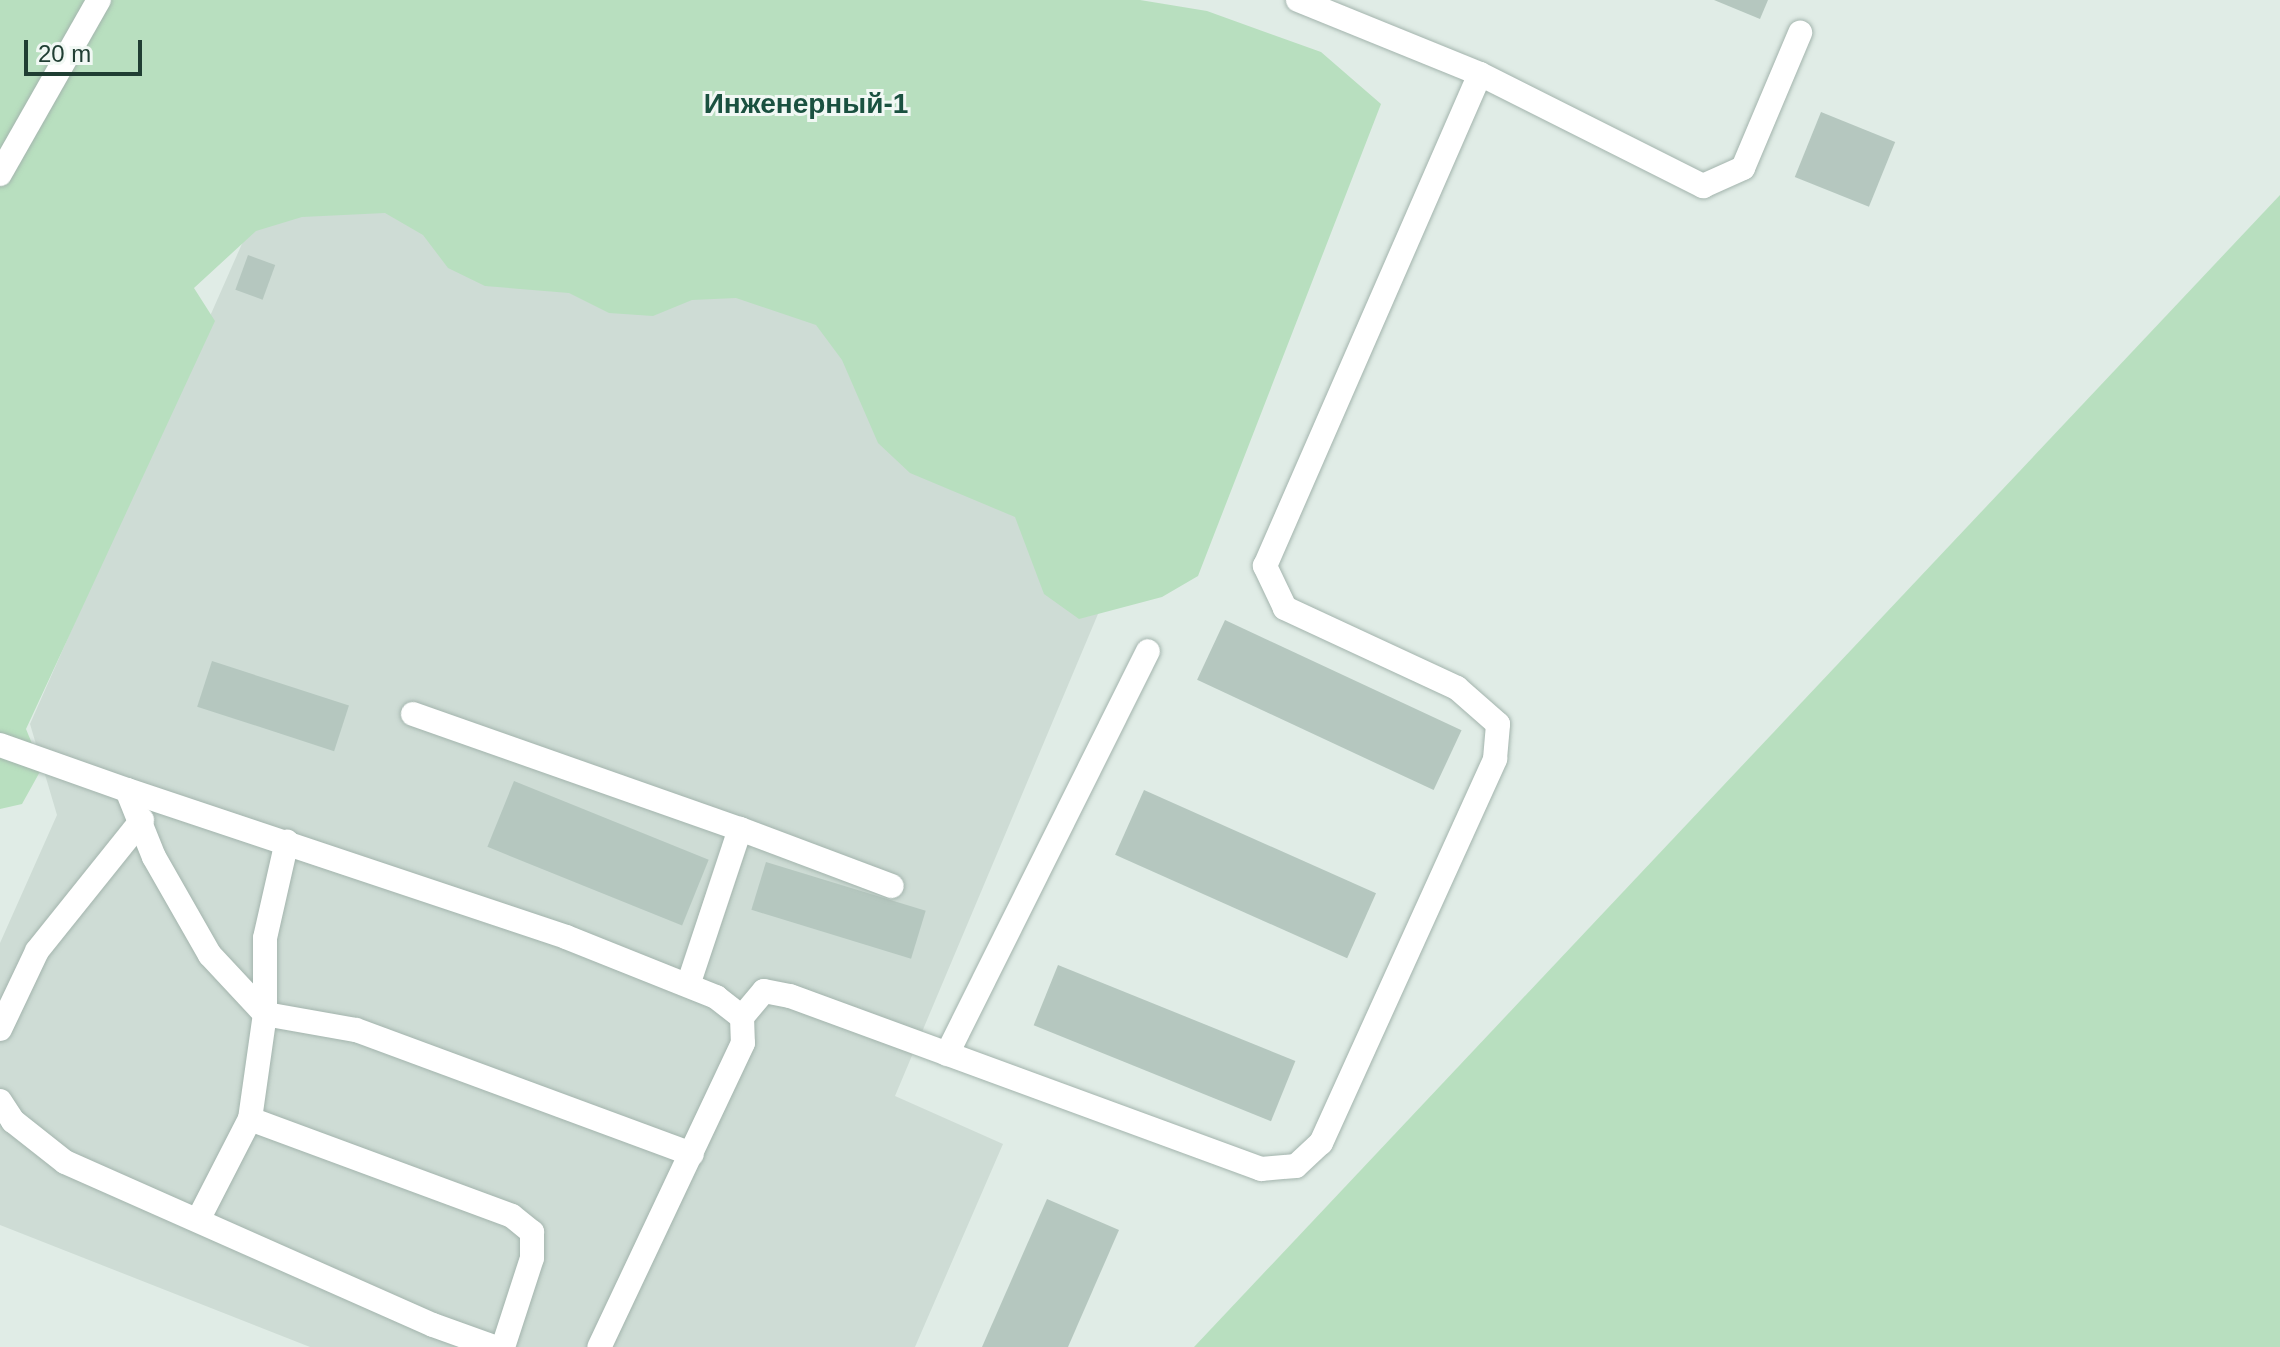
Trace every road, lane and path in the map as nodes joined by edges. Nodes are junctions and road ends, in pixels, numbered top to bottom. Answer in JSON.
{"nodes":[{"id":1,"x":99,"y":0,"type":"edge"},
{"id":2,"x":1298,"y":0,"type":"edge"},
{"id":3,"x":1800,"y":33,"type":"dead end"},
{"id":4,"x":1480,"y":74,"type":"junction"},
{"id":5,"x":0,"y":174,"type":"edge"},
{"id":6,"x":1148,"y":651,"type":"dead end"},
{"id":7,"x":413,"y":714,"type":"dead end"},
{"id":8,"x":0,"y":745,"type":"edge"},
{"id":9,"x":127,"y":790,"type":"junction"},
{"id":10,"x":142,"y":820,"type":"junction"},
{"id":11,"x":740,"y":829,"type":"junction"},
{"id":12,"x":287,"y":841,"type":"junction"},
{"id":13,"x":892,"y":886,"type":"dead end"},
{"id":14,"x":688,"y":985,"type":"junction"},
{"id":15,"x":265,"y":1014,"type":"junction"},
{"id":16,"x":742,"y":1017,"type":"junction"},
{"id":17,"x":0,"y":1029,"type":"edge"},
{"id":18,"x":947,"y":1054,"type":"junction"},
{"id":19,"x":0,"y":1101,"type":"edge"},
{"id":20,"x":250,"y":1119,"type":"junction"},
{"id":21,"x":692,"y":1154,"type":"junction"},
{"id":22,"x":198,"y":1220,"type":"junction"},
{"id":23,"x":494,"y":1347,"type":"edge"},
{"id":24,"x":503,"y":1347,"type":"edge"},
{"id":25,"x":599,"y":1347,"type":"edge"}],
"edges":[{"from":1,"to":5,"type":"street"},
{"from":2,"to":4,"type":"street"},
{"from":3,"to":4,"type":"street"},
{"from":4,"to":18,"type":"street"},
{"from":6,"to":18,"type":"street"},
{"from":7,"to":11,"type":"street"},
{"from":8,"to":9,"type":"street"},
{"from":9,"to":10,"type":"street"},
{"from":9,"to":12,"type":"street"},
{"from":10,"to":15,"type":"street"},
{"from":10,"to":17,"type":"street"},
{"from":11,"to":13,"type":"street"},
{"from":11,"to":14,"type":"street"},
{"from":12,"to":14,"type":"street"},
{"from":12,"to":15,"type":"street"},
{"from":14,"to":16,"type":"street"},
{"from":15,"to":20,"type":"street"},
{"from":15,"to":21,"type":"street"},
{"from":16,"to":18,"type":"street"},
{"from":16,"to":21,"type":"street"},
{"from":19,"to":22,"type":"street"},
{"from":20,"to":22,"type":"street"},
{"from":20,"to":24,"type":"street"},
{"from":21,"to":25,"type":"street"},
{"from":22,"to":23,"type":"street"}]}
